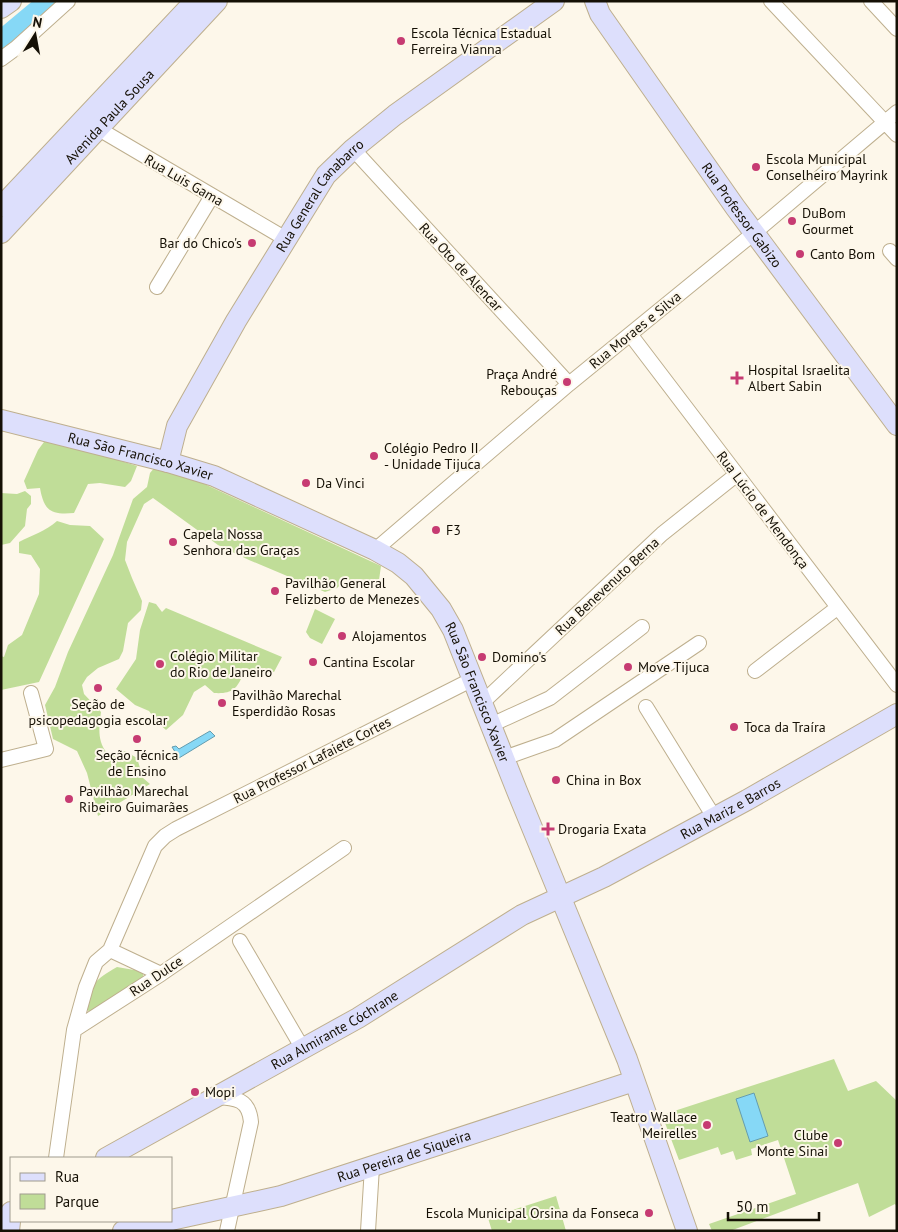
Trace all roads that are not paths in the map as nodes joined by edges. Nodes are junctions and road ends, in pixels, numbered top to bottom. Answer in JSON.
{"nodes":[{"id":1,"x":11,"y":1,"type":"edge"},
{"id":2,"x":68,"y":1,"type":"edge"},
{"id":3,"x":195,"y":1,"type":"edge"},
{"id":4,"x":217,"y":1,"type":"edge"},
{"id":5,"x":554,"y":1,"type":"edge"},
{"id":6,"x":595,"y":1,"type":"edge"},
{"id":7,"x":771,"y":1,"type":"edge"},
{"id":8,"x":871,"y":1,"type":"edge"},
{"id":9,"x":1,"y":8,"type":"edge"},
{"id":10,"x":897,"y":29,"type":"edge"},
{"id":11,"x":1,"y":59,"type":"edge"},
{"id":12,"x":897,"y":112,"type":"edge"},
{"id":13,"x":885,"y":122,"type":"junction"},
{"id":14,"x":91,"y":124,"type":"junction"},
{"id":15,"x":897,"y":135,"type":"edge"},
{"id":16,"x":353,"y":149,"type":"junction"},
{"id":17,"x":212,"y":196,"type":"junction"},
{"id":18,"x":1,"y":207,"type":"edge"},
{"id":19,"x":1,"y":233,"type":"edge"},
{"id":20,"x":754,"y":233,"type":"junction"},
{"id":21,"x":286,"y":238,"type":"junction"},
{"id":22,"x":157,"y":287,"type":"dead end"},
{"id":23,"x":630,"y":334,"type":"junction"},
{"id":24,"x":569,"y":384,"type":"junction"},
{"id":25,"x":1,"y":420,"type":"edge"},
{"id":26,"x":895,"y":420,"type":"edge"},
{"id":27,"x":168,"y":462,"type":"junction"},
{"id":28,"x":736,"y":475,"type":"junction"},
{"id":29,"x":375,"y":550,"type":"junction"},
{"id":30,"x":837,"y":608,"type":"junction"},
{"id":31,"x":642,"y":627,"type":"dead end"},
{"id":32,"x":699,"y":644,"type":"dead end"},
{"id":33,"x":755,"y":671,"type":"dead end"},
{"id":34,"x":473,"y":679,"type":"junction"},
{"id":35,"x":897,"y":685,"type":"edge"},
{"id":36,"x":31,"y":693,"type":"dead end"},
{"id":37,"x":482,"y":703,"type":"junction"},
{"id":38,"x":646,"y":707,"type":"dead end"},
{"id":39,"x":897,"y":714,"type":"edge"},
{"id":40,"x":491,"y":725,"type":"junction"},
{"id":41,"x":504,"y":758,"type":"junction"},
{"id":42,"x":1,"y":760,"type":"edge"},
{"id":43,"x":714,"y":817,"type":"junction"},
{"id":44,"x":344,"y":848,"type":"dead end"},
{"id":45,"x":560,"y":897,"type":"junction"},
{"id":46,"x":240,"y":941,"type":"dead end"},
{"id":47,"x":110,"y":950,"type":"junction"},
{"id":48,"x":161,"y":974,"type":"junction"},
{"id":49,"x":74,"y":1030,"type":"junction"},
{"id":50,"x":302,"y":1049,"type":"junction"},
{"id":51,"x":634,"y":1081,"type":"junction"},
{"id":52,"x":215,"y":1097,"type":"junction"},
{"id":53,"x":56,"y":1157,"type":"edge"},
{"id":54,"x":108,"y":1157,"type":"edge"},
{"id":55,"x":372,"y":1167,"type":"junction"},
{"id":56,"x":231,"y":1207,"type":"junction"},
{"id":57,"x":10,"y":1218,"type":"edge"},
{"id":58,"x":172,"y":1221,"type":"edge"},
{"id":59,"x":165,"y":1222,"type":"edge"},
{"id":60,"x":8,"y":1231,"type":"edge"},
{"id":61,"x":123,"y":1231,"type":"edge"},
{"id":62,"x":226,"y":1231,"type":"edge"},
{"id":63,"x":368,"y":1231,"type":"edge"},
{"id":64,"x":686,"y":1231,"type":"edge"}],
"edges":[{"from":1,"to":9,"type":"street"},
{"from":2,"to":11,"type":"street"},
{"from":3,"to":14,"type":"street","name":"Avenida Paula Sousa"},
{"from":4,"to":14,"type":"street","name":"Avenida Paula Sousa"},
{"from":5,"to":16,"type":"street","name":"Rua General Canabarro"},
{"from":6,"to":20,"type":"street","name":"Rua Professor Gabizo"},
{"from":7,"to":13,"type":"street"},
{"from":8,"to":10,"type":"street"},
{"from":12,"to":13,"type":"street","name":"Rua Moraes e Silva"},
{"from":13,"to":15,"type":"street"},
{"from":13,"to":20,"type":"street","name":"Rua Moraes e Silva"},
{"from":14,"to":17,"type":"street","name":"Rua Luis Gama"},
{"from":14,"to":18,"type":"street","name":"Avenida Paula Sousa"},
{"from":14,"to":19,"type":"street","name":"Avenida Paula Sousa"},
{"from":16,"to":21,"type":"street","name":"Rua General Canabarro"},
{"from":16,"to":24,"type":"street","name":"Rua Oto de Alencar"},
{"from":17,"to":21,"type":"street","name":"Rua Luis Gama"},
{"from":17,"to":22,"type":"street"},
{"from":20,"to":23,"type":"street","name":"Rua Moraes e Silva"},
{"from":20,"to":26,"type":"street","name":"Rua Professor Gabizo"},
{"from":21,"to":27,"type":"street","name":"Rua General Canabarro"},
{"from":23,"to":24,"type":"street","name":"Rua Moraes e Silva"},
{"from":23,"to":28,"type":"street","name":"Rua Lúcio de Mendonça"},
{"from":24,"to":29,"type":"street","name":"Rua Moraes e Silva"},
{"from":25,"to":27,"type":"street","name":"Rua São Francisco Xavier"},
{"from":27,"to":29,"type":"street","name":"Rua São Francisco Xavier"},
{"from":28,"to":30,"type":"street","name":"Rua Lúcio de Mendonça"},
{"from":28,"to":37,"type":"street","name":"Rua Benevenuto Berna"},
{"from":29,"to":34,"type":"street","name":"Rua São Francisco Xavier"},
{"from":30,"to":33,"type":"street"},
{"from":30,"to":35,"type":"street","name":"Rua Lúcio de Mendonça"},
{"from":31,"to":40,"type":"street"},
{"from":32,"to":41,"type":"street"},
{"from":34,"to":37,"type":"street","name":"Rua São Francisco Xavier"},
{"from":34,"to":47,"type":"street","name":"Rua Professor Lafaiete Cortes"},
{"from":36,"to":42,"type":"street"},
{"from":37,"to":40,"type":"street","name":"Rua São Francisco Xavier"},
{"from":38,"to":43,"type":"street"},
{"from":39,"to":43,"type":"street","name":"Rua Mariz e Barros"},
{"from":40,"to":41,"type":"street","name":"Rua São Francisco Xavier"},
{"from":41,"to":45,"type":"street","name":"Rua São Francisco Xavier"},
{"from":43,"to":45,"type":"street","name":"Rua Mariz e Barros"},
{"from":44,"to":48,"type":"street","name":"Rua Dulce"},
{"from":45,"to":50,"type":"street","name":"Rua Almirante Cóchrane"},
{"from":45,"to":51,"type":"street","name":"Rua São Francisco Xavier"},
{"from":46,"to":50,"type":"street"},
{"from":47,"to":48,"type":"street"},
{"from":47,"to":49,"type":"street"},
{"from":48,"to":49,"type":"street","name":"Rua Dulce"},
{"from":49,"to":53,"type":"street"},
{"from":50,"to":52,"type":"street","name":"Rua Almirante Cóchrane"},
{"from":51,"to":55,"type":"street","name":"Rua Pereira de Siqueira"},
{"from":51,"to":64,"type":"street","name":"Rua São Francisco Xavier"},
{"from":52,"to":54,"type":"street","name":"Rua Almirante Cóchrane"},
{"from":52,"to":56,"type":"street"},
{"from":55,"to":56,"type":"street","name":"Rua Pereira de Siqueira"},
{"from":55,"to":63,"type":"street"},
{"from":56,"to":58,"type":"street","name":"Rua Pereira de Siqueira"},
{"from":56,"to":62,"type":"street"},
{"from":57,"to":60,"type":"street"},
{"from":59,"to":61,"type":"street","name":"Rua Pereira de Siqueira"}]}
